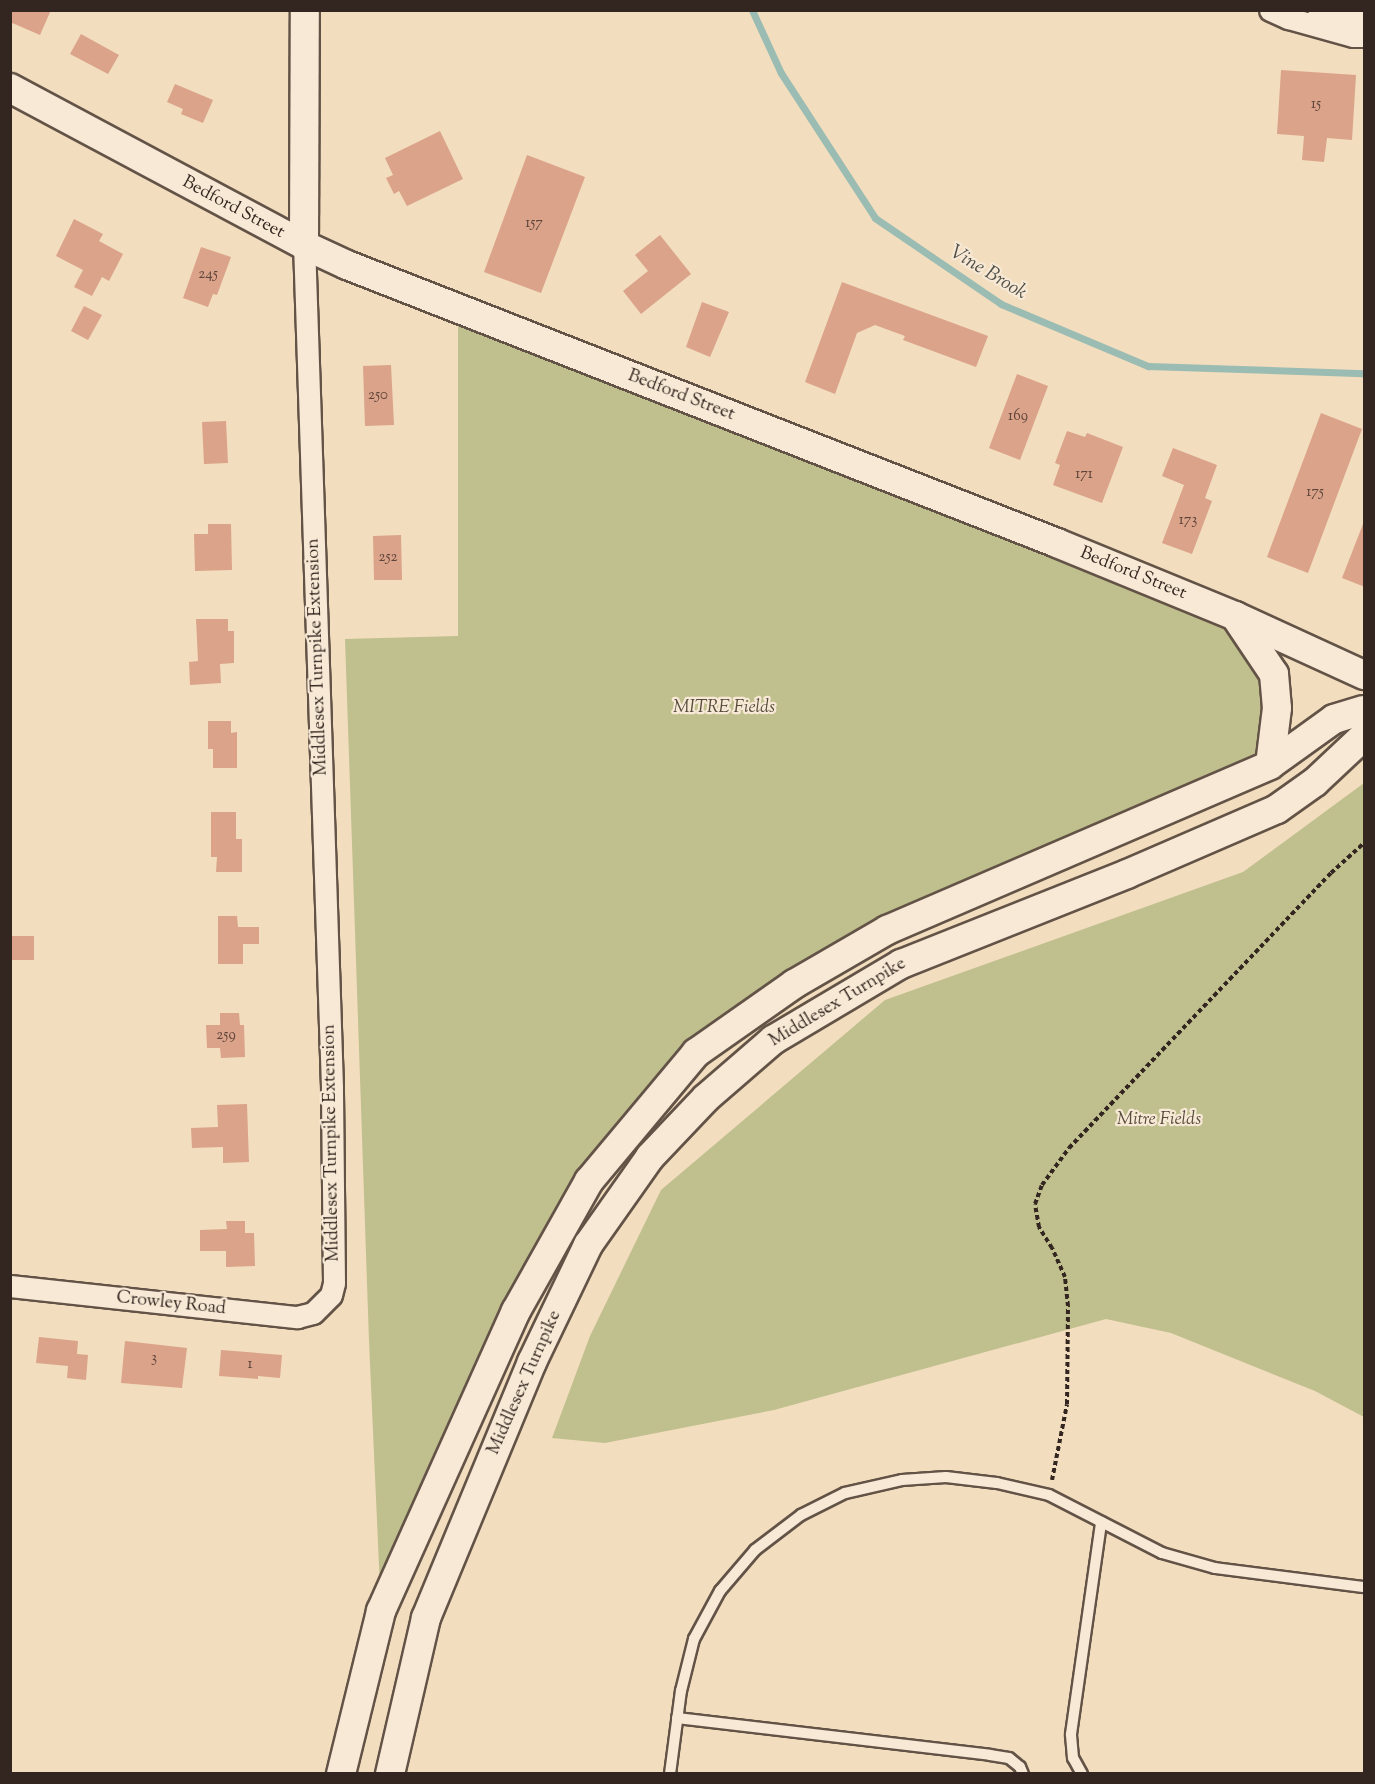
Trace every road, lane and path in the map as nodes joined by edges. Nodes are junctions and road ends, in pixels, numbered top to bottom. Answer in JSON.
{"nodes":[{"id":1,"x":305,"y":10,"type":"edge"},
{"id":2,"x":1279,"y":14,"type":"edge"},
{"id":3,"x":1365,"y":15,"type":"edge"},
{"id":4,"x":1365,"y":36,"type":"edge"},
{"id":5,"x":10,"y":88,"type":"edge"},
{"id":6,"x":304,"y":245,"type":"junction"},
{"id":7,"x":1235,"y":616,"type":"junction"},
{"id":8,"x":1365,"y":675,"type":"edge"},
{"id":9,"x":1365,"y":710,"type":"edge"},
{"id":10,"x":1365,"y":736,"type":"edge"},
{"id":11,"x":1270,"y":765,"type":"junction"},
{"id":12,"x":1365,"y":843,"type":"edge"},
{"id":13,"x":10,"y":1286,"type":"edge"},
{"id":14,"x":326,"y":1302,"type":"joint"},
{"id":15,"x":1049,"y":1495,"type":"junction"},
{"id":16,"x":1101,"y":1522,"type":"junction"},
{"id":17,"x":1365,"y":1587,"type":"edge"},
{"id":18,"x":677,"y":1718,"type":"junction"},
{"id":19,"x":341,"y":1773,"type":"edge"},
{"id":20,"x":390,"y":1773,"type":"edge"},
{"id":21,"x":670,"y":1773,"type":"edge"},
{"id":22,"x":1023,"y":1773,"type":"edge"},
{"id":23,"x":1082,"y":1773,"type":"edge"}],
"edges":[{"from":1,"to":6,"type":"main road","name":"Middlesex Turnpike Extension"},
{"from":2,"to":3,"type":"street"},
{"from":2,"to":4,"type":"street"},
{"from":5,"to":6,"type":"main road","name":"Bedford Street"},
{"from":6,"to":7,"type":"main road","name":"Bedford Street"},
{"from":6,"to":14,"type":"street","name":"Middlesex Turnpike Extension"},
{"from":7,"to":8,"type":"main road","name":"Bedford Street"},
{"from":7,"to":11,"type":"main road"},
{"from":9,"to":11,"type":"main road","name":"Middlesex Turnpike"},
{"from":10,"to":20,"type":"main road","name":"Middlesex Turnpike"},
{"from":11,"to":19,"type":"main road","name":"Middlesex Turnpike"},
{"from":12,"to":15,"type":"path"},
{"from":13,"to":14,"type":"street","name":"Crowley Road"},
{"from":15,"to":16,"type":"lane"},
{"from":15,"to":18,"type":"lane"},
{"from":16,"to":17,"type":"lane"},
{"from":16,"to":23,"type":"lane"},
{"from":18,"to":21,"type":"lane"},
{"from":18,"to":22,"type":"lane"}]}
